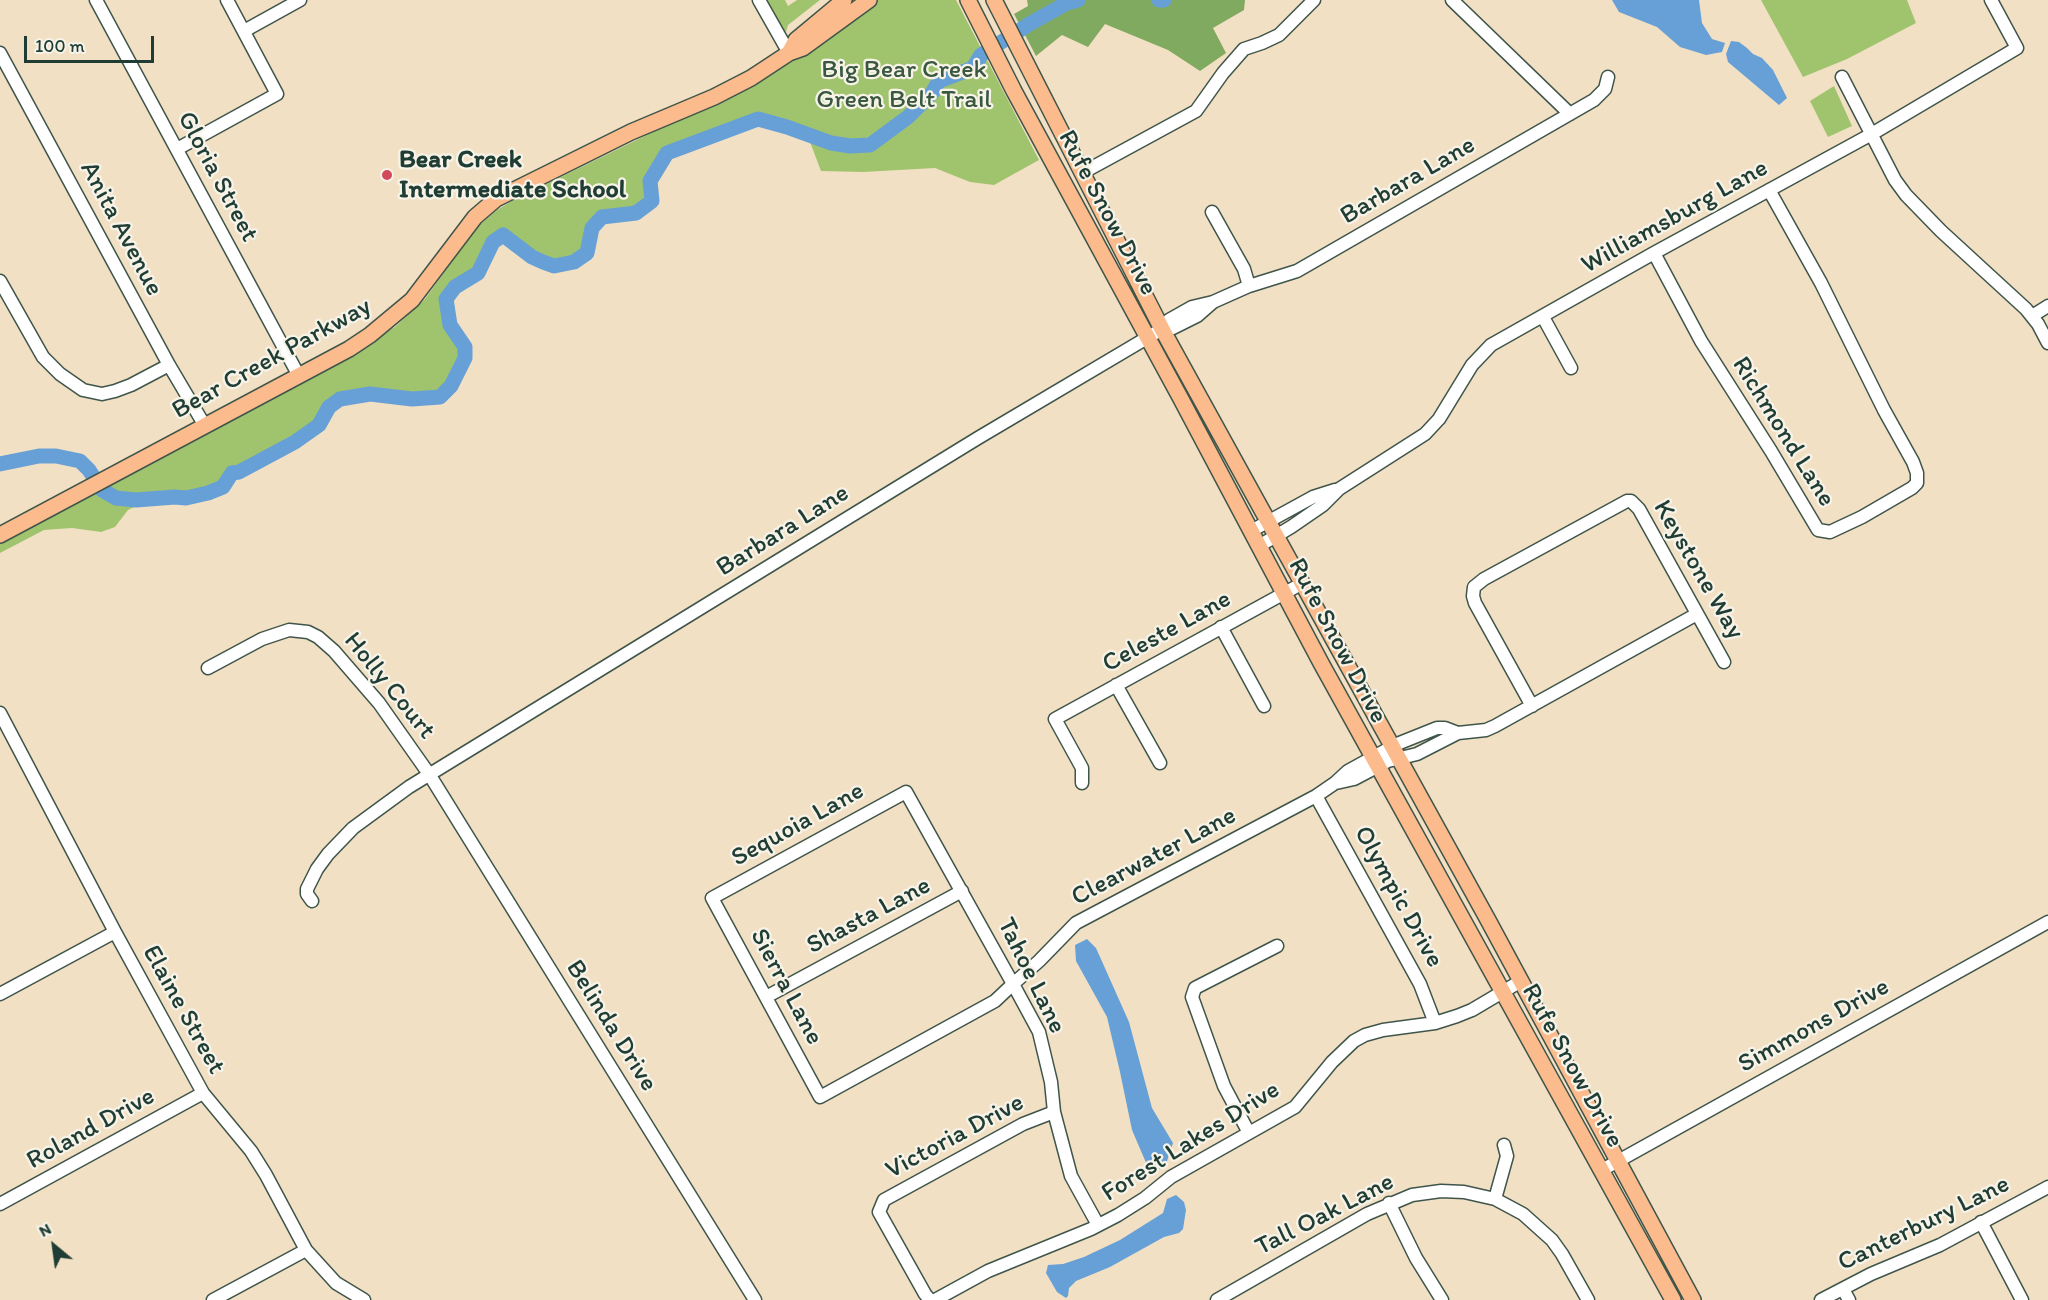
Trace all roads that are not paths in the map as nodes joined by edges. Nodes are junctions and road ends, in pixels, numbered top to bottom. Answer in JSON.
{"nodes":[{"id":1,"x":96,"y":0,"type":"edge"},
{"id":2,"x":227,"y":0,"type":"edge"},
{"id":3,"x":300,"y":0,"type":"edge"},
{"id":4,"x":759,"y":0,"type":"edge"},
{"id":5,"x":844,"y":0,"type":"edge"},
{"id":6,"x":869,"y":0,"type":"edge"},
{"id":7,"x":968,"y":0,"type":"edge"},
{"id":8,"x":1314,"y":0,"type":"edge"},
{"id":9,"x":1452,"y":0,"type":"edge"},
{"id":10,"x":1991,"y":0,"type":"edge"},
{"id":11,"x":996,"y":4,"type":"edge"},
{"id":12,"x":244,"y":31,"type":"junction"},
{"id":13,"x":0,"y":53,"type":"edge"},
{"id":14,"x":789,"y":53,"type":"junction"},
{"id":15,"x":1608,"y":76,"type":"dead end"},
{"id":16,"x":1842,"y":77,"type":"dead end"},
{"id":17,"x":1570,"y":114,"type":"junction"},
{"id":18,"x":1870,"y":135,"type":"junction"},
{"id":19,"x":177,"y":149,"type":"junction"},
{"id":20,"x":1082,"y":173,"type":"junction"},
{"id":21,"x":1769,"y":190,"type":"junction"},
{"id":22,"x":1212,"y":212,"type":"dead end"},
{"id":23,"x":1654,"y":253,"type":"junction"},
{"id":24,"x":0,"y":282,"type":"edge"},
{"id":25,"x":1249,"y":286,"type":"junction"},
{"id":26,"x":2048,"y":306,"type":"edge"},
{"id":27,"x":2032,"y":316,"type":"junction"},
{"id":28,"x":1543,"y":317,"type":"junction"},
{"id":29,"x":1162,"y":329,"type":"junction"},
{"id":30,"x":1148,"y":338,"type":"junction"},
{"id":31,"x":2048,"y":343,"type":"edge"},
{"id":32,"x":169,"y":365,"type":"junction"},
{"id":33,"x":1571,"y":368,"type":"dead end"},
{"id":34,"x":299,"y":376,"type":"junction"},
{"id":35,"x":204,"y":426,"type":"junction"},
{"id":36,"x":1339,"y":489,"type":"junction"},
{"id":37,"x":1266,"y":522,"type":"junction"},
{"id":38,"x":1251,"y":531,"type":"junction"},
{"id":39,"x":0,"y":535,"type":"edge"},
{"id":40,"x":1275,"y":537,"type":"junction"},
{"id":41,"x":1259,"y":546,"type":"junction"},
{"id":42,"x":1301,"y":584,"type":"junction"},
{"id":43,"x":1283,"y":594,"type":"junction"},
{"id":44,"x":1697,"y":614,"type":"junction"},
{"id":45,"x":1221,"y":627,"type":"junction"},
{"id":46,"x":1724,"y":662,"type":"dead end"},
{"id":47,"x":208,"y":668,"type":"dead end"},
{"id":48,"x":1116,"y":685,"type":"junction"},
{"id":49,"x":1264,"y":706,"type":"dead end"},
{"id":50,"x":1532,"y":706,"type":"junction"},
{"id":51,"x":0,"y":713,"type":"edge"},
{"id":52,"x":1385,"y":757,"type":"junction"},
{"id":53,"x":1160,"y":763,"type":"dead end"},
{"id":54,"x":429,"y":774,"type":"junction"},
{"id":55,"x":1082,"y":783,"type":"dead end"},
{"id":56,"x":906,"y":792,"type":"joint"},
{"id":57,"x":1316,"y":796,"type":"junction"},
{"id":58,"x":962,"y":891,"type":"junction"},
{"id":59,"x":712,"y":898,"type":"joint"},
{"id":60,"x":312,"y":901,"type":"dead end"},
{"id":61,"x":2048,"y":922,"type":"edge"},
{"id":62,"x":115,"y":932,"type":"junction"},
{"id":63,"x":1277,"y":946,"type":"dead end"},
{"id":64,"x":1521,"y":981,"type":"junction"},
{"id":65,"x":1013,"y":984,"type":"junction"},
{"id":66,"x":1503,"y":992,"type":"junction"},
{"id":67,"x":0,"y":994,"type":"edge"},
{"id":68,"x":766,"y":997,"type":"junction"},
{"id":69,"x":1435,"y":1023,"type":"junction"},
{"id":70,"x":203,"y":1093,"type":"junction"},
{"id":71,"x":820,"y":1097,"type":"joint"},
{"id":72,"x":1054,"y":1112,"type":"junction"},
{"id":73,"x":1249,"y":1133,"type":"junction"},
{"id":74,"x":1504,"y":1145,"type":"dead end"},
{"id":75,"x":1618,"y":1161,"type":"junction"},
{"id":76,"x":1602,"y":1170,"type":"junction"},
{"id":77,"x":2048,"y":1187,"type":"edge"},
{"id":78,"x":1495,"y":1199,"type":"junction"},
{"id":79,"x":1389,"y":1203,"type":"junction"},
{"id":80,"x":0,"y":1204,"type":"edge"},
{"id":81,"x":1981,"y":1222,"type":"junction"},
{"id":82,"x":1098,"y":1225,"type":"junction"},
{"id":83,"x":306,"y":1250,"type":"junction"},
{"id":84,"x":1843,"y":1288,"type":"junction"},
{"id":85,"x":213,"y":1300,"type":"edge"},
{"id":86,"x":364,"y":1300,"type":"edge"},
{"id":87,"x":756,"y":1300,"type":"edge"},
{"id":88,"x":930,"y":1300,"type":"edge"},
{"id":89,"x":935,"y":1300,"type":"edge"},
{"id":90,"x":1217,"y":1300,"type":"edge"},
{"id":91,"x":1442,"y":1300,"type":"edge"},
{"id":92,"x":1588,"y":1300,"type":"edge"},
{"id":93,"x":1673,"y":1300,"type":"edge"},
{"id":94,"x":1693,"y":1300,"type":"edge"},
{"id":95,"x":1821,"y":1300,"type":"edge"},
{"id":96,"x":1849,"y":1300,"type":"edge"},
{"id":97,"x":2022,"y":1300,"type":"edge"}],
"edges":[{"from":1,"to":19,"type":"street","name":"Gloria Street"},
{"from":2,"to":12,"type":"street"},
{"from":3,"to":12,"type":"street"},
{"from":4,"to":14,"type":"street"},
{"from":5,"to":14,"type":"main road","name":"Bear Creek Parkway"},
{"from":6,"to":14,"type":"main road","name":"Bear Creek Parkway"},
{"from":7,"to":30,"type":"main road","name":"Rufe Snow Drive"},
{"from":8,"to":20,"type":"street"},
{"from":9,"to":17,"type":"street"},
{"from":10,"to":18,"type":"street","name":"Williamsburg Lane"},
{"from":11,"to":20,"type":"main road","name":"Rufe Snow Drive"},
{"from":12,"to":19,"type":"street"},
{"from":13,"to":32,"type":"street","name":"Anita Avenue"},
{"from":14,"to":34,"type":"main road","name":"Bear Creek Parkway"},
{"from":15,"to":17,"type":"street","name":"Barbara Lane"},
{"from":16,"to":18,"type":"street"},
{"from":17,"to":25,"type":"street","name":"Barbara Lane"},
{"from":18,"to":21,"type":"street","name":"Williamsburg Lane"},
{"from":18,"to":27,"type":"street"},
{"from":19,"to":34,"type":"street","name":"Gloria Street"},
{"from":20,"to":29,"type":"main road","name":"Rufe Snow Drive"},
{"from":21,"to":23,"type":"street","name":"Williamsburg Lane"},
{"from":21,"to":23,"type":"street","name":"Richmond Lane"},
{"from":22,"to":25,"type":"street"},
{"from":23,"to":28,"type":"street","name":"Williamsburg Lane"},
{"from":24,"to":32,"type":"street"},
{"from":25,"to":29,"type":"street","name":"Barbara Lane"},
{"from":26,"to":27,"type":"street"},
{"from":27,"to":31,"type":"street"},
{"from":28,"to":33,"type":"street"},
{"from":28,"to":36,"type":"street","name":"Williamsburg Lane"},
{"from":29,"to":30,"type":"street","name":"Barbara Lane"},
{"from":29,"to":37,"type":"main road","name":"Rufe Snow Drive"},
{"from":30,"to":38,"type":"main road","name":"Rufe Snow Drive"},
{"from":30,"to":54,"type":"street","name":"Barbara Lane"},
{"from":32,"to":35,"type":"street","name":"Anita Avenue"},
{"from":34,"to":35,"type":"main road","name":"Bear Creek Parkway"},
{"from":35,"to":39,"type":"main road","name":"Bear Creek Parkway"},
{"from":36,"to":37,"type":"street","name":"Williamsburg Lane"},
{"from":36,"to":40,"type":"street","name":"Williamsburg Lane"},
{"from":37,"to":38,"type":"street","name":"Williamsburg Lane"},
{"from":37,"to":40,"type":"main road","name":"Rufe Snow Drive"},
{"from":38,"to":41,"type":"main road","name":"Rufe Snow Drive"},
{"from":40,"to":41,"type":"street","name":"Williamsburg Lane"},
{"from":40,"to":42,"type":"main road","name":"Rufe Snow Drive"},
{"from":41,"to":43,"type":"main road","name":"Rufe Snow Drive"},
{"from":42,"to":43,"type":"street","name":"Celeste Lane"},
{"from":42,"to":52,"type":"main road","name":"Rufe Snow Drive"},
{"from":43,"to":45,"type":"street","name":"Celeste Lane"},
{"from":43,"to":52,"type":"main road","name":"Rufe Snow Drive"},
{"from":44,"to":46,"type":"street","name":"Keystone Way"},
{"from":44,"to":50,"type":"street","name":"Clearwater Lane"},
{"from":44,"to":50,"type":"street","name":"Keystone Way"},
{"from":45,"to":48,"type":"street","name":"Celeste Lane"},
{"from":45,"to":49,"type":"street"},
{"from":47,"to":54,"type":"street","name":"Holly Court"},
{"from":48,"to":53,"type":"street"},
{"from":48,"to":55,"type":"street","name":"Celeste Lane"},
{"from":50,"to":52,"type":"street","name":"Clearwater Lane"},
{"from":51,"to":62,"type":"street","name":"Elaine Street"},
{"from":52,"to":57,"type":"street","name":"Clearwater Lane"},
{"from":52,"to":64,"type":"main road","name":"Rufe Snow Drive"},
{"from":52,"to":66,"type":"main road","name":"Rufe Snow Drive"},
{"from":54,"to":60,"type":"street","name":"Barbara Lane"},
{"from":54,"to":87,"type":"street","name":"Belinda Drive"},
{"from":56,"to":58,"type":"street","name":"Tahoe Lane"},
{"from":56,"to":59,"type":"street","name":"Sequoia Lane"},
{"from":57,"to":65,"type":"street","name":"Clearwater Lane"},
{"from":57,"to":69,"type":"street","name":"Olympic Drive"},
{"from":58,"to":65,"type":"street","name":"Tahoe Lane"},
{"from":58,"to":68,"type":"street","name":"Shasta Lane"},
{"from":59,"to":68,"type":"street","name":"Sierra Lane"},
{"from":61,"to":75,"type":"street","name":"Simmons Drive"},
{"from":62,"to":67,"type":"street"},
{"from":62,"to":70,"type":"street","name":"Elaine Street"},
{"from":63,"to":73,"type":"street"},
{"from":64,"to":66,"type":"street","name":"Forest Lakes Drive"},
{"from":64,"to":75,"type":"main road","name":"Rufe Snow Drive"},
{"from":65,"to":71,"type":"street","name":"Clearwater Lane"},
{"from":65,"to":72,"type":"street","name":"Tahoe Lane"},
{"from":66,"to":69,"type":"street","name":"Forest Lakes Drive"},
{"from":66,"to":76,"type":"main road","name":"Rufe Snow Drive"},
{"from":68,"to":71,"type":"street","name":"Sierra Lane"},
{"from":69,"to":73,"type":"street","name":"Forest Lakes Drive"},
{"from":70,"to":80,"type":"street","name":"Roland Drive"},
{"from":70,"to":83,"type":"street","name":"Elaine Street"},
{"from":72,"to":82,"type":"street","name":"Tahoe Lane"},
{"from":72,"to":88,"type":"street","name":"Victoria Drive"},
{"from":73,"to":82,"type":"street","name":"Forest Lakes Drive"},
{"from":74,"to":78,"type":"street"},
{"from":75,"to":76,"type":"street","name":"Simmons Drive"},
{"from":75,"to":94,"type":"main road","name":"Rufe Snow Drive"},
{"from":76,"to":93,"type":"main road","name":"Rufe Snow Drive"},
{"from":77,"to":81,"type":"street","name":"Canterbury Lane"},
{"from":78,"to":79,"type":"street","name":"Tall Oak Lane"},
{"from":78,"to":92,"type":"street","name":"Tall Oak Lane"},
{"from":79,"to":90,"type":"street","name":"Tall Oak Lane"},
{"from":79,"to":91,"type":"street"},
{"from":81,"to":84,"type":"street","name":"Canterbury Lane"},
{"from":81,"to":97,"type":"street"},
{"from":82,"to":89,"type":"street","name":"Forest Lakes Drive"},
{"from":83,"to":85,"type":"street"},
{"from":83,"to":86,"type":"street","name":"Elaine Street"},
{"from":84,"to":95,"type":"street","name":"Canterbury Lane"},
{"from":84,"to":96,"type":"street"}]}
